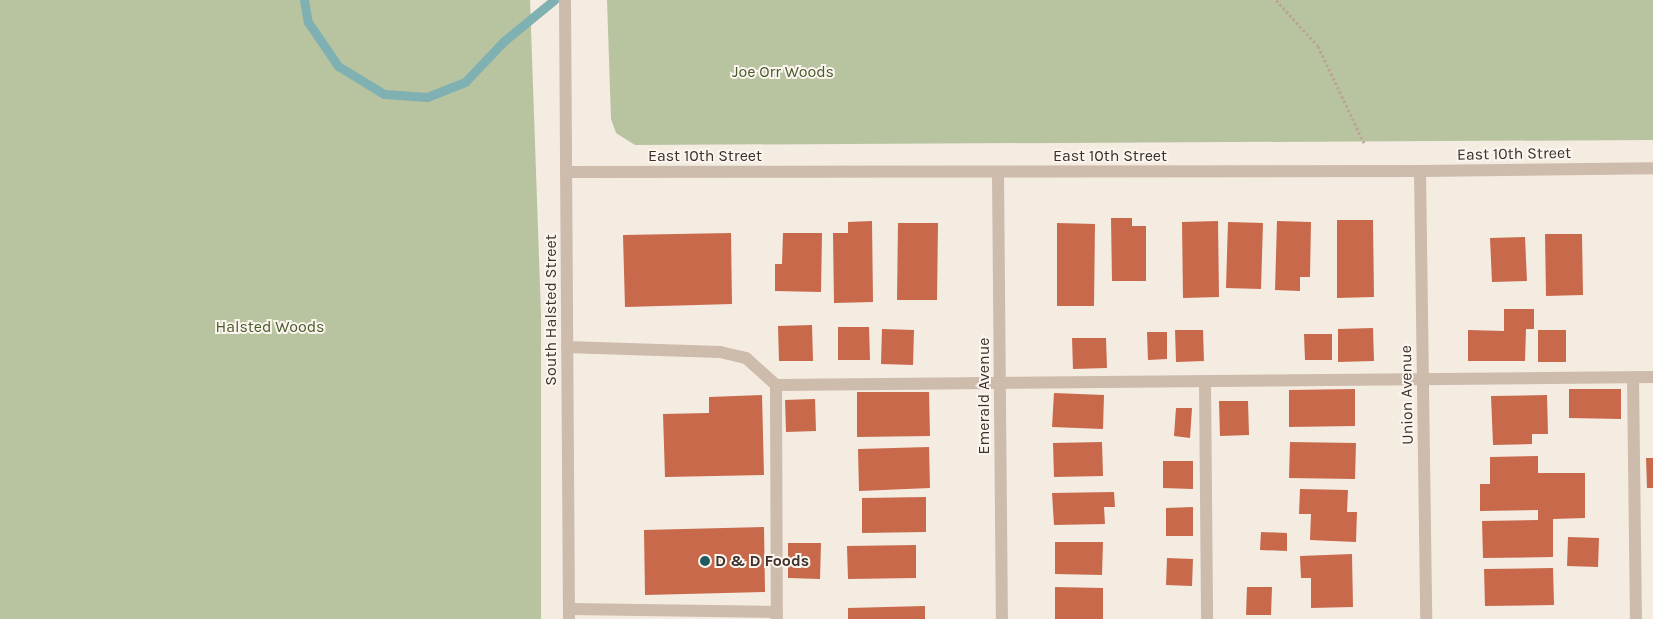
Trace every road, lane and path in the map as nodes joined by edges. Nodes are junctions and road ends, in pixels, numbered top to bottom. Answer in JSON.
{"nodes":[{"id":1,"x":565,"y":0,"type":"edge"},
{"id":2,"x":1276,"y":0,"type":"edge"},
{"id":3,"x":1364,"y":143,"type":"dead end"},
{"id":4,"x":1653,"y":168,"type":"edge"},
{"id":5,"x":566,"y":172,"type":"junction"},
{"id":6,"x":1420,"y":172,"type":"junction"},
{"id":7,"x":998,"y":173,"type":"junction"},
{"id":8,"x":568,"y":347,"type":"junction"},
{"id":9,"x":1633,"y":377,"type":"junction"},
{"id":10,"x":1653,"y":377,"type":"edge"},
{"id":11,"x":1423,"y":379,"type":"junction"},
{"id":12,"x":1205,"y":381,"type":"junction"},
{"id":13,"x":1000,"y":383,"type":"junction"},
{"id":14,"x":776,"y":385,"type":"junction"},
{"id":15,"x":569,"y":614,"type":"edge"},
{"id":16,"x":777,"y":615,"type":"edge"},
{"id":17,"x":1002,"y":619,"type":"edge"},
{"id":18,"x":1207,"y":619,"type":"edge"},
{"id":19,"x":1426,"y":619,"type":"edge"},
{"id":20,"x":1636,"y":619,"type":"edge"}],
"edges":[{"from":1,"to":5,"type":"street","name":"South Halsted Street"},
{"from":2,"to":3,"type":"path"},
{"from":4,"to":6,"type":"street","name":"East 10th Street"},
{"from":5,"to":7,"type":"street","name":"East 10th Street"},
{"from":5,"to":8,"type":"street","name":"South Halsted Street"},
{"from":6,"to":7,"type":"street","name":"East 10th Street"},
{"from":6,"to":11,"type":"street","name":"Union Avenue"},
{"from":7,"to":13,"type":"street","name":"Emerald Avenue"},
{"from":8,"to":14,"type":"street"},
{"from":8,"to":15,"type":"street","name":"South Halsted Street"},
{"from":9,"to":10,"type":"street"},
{"from":9,"to":11,"type":"street"},
{"from":9,"to":20,"type":"street"},
{"from":11,"to":12,"type":"street"},
{"from":11,"to":19,"type":"street","name":"Union Avenue"},
{"from":12,"to":13,"type":"street"},
{"from":12,"to":18,"type":"street"},
{"from":13,"to":14,"type":"street"},
{"from":13,"to":17,"type":"street","name":"Emerald Avenue"},
{"from":14,"to":16,"type":"street"},
{"from":15,"to":16,"type":"street"}]}
